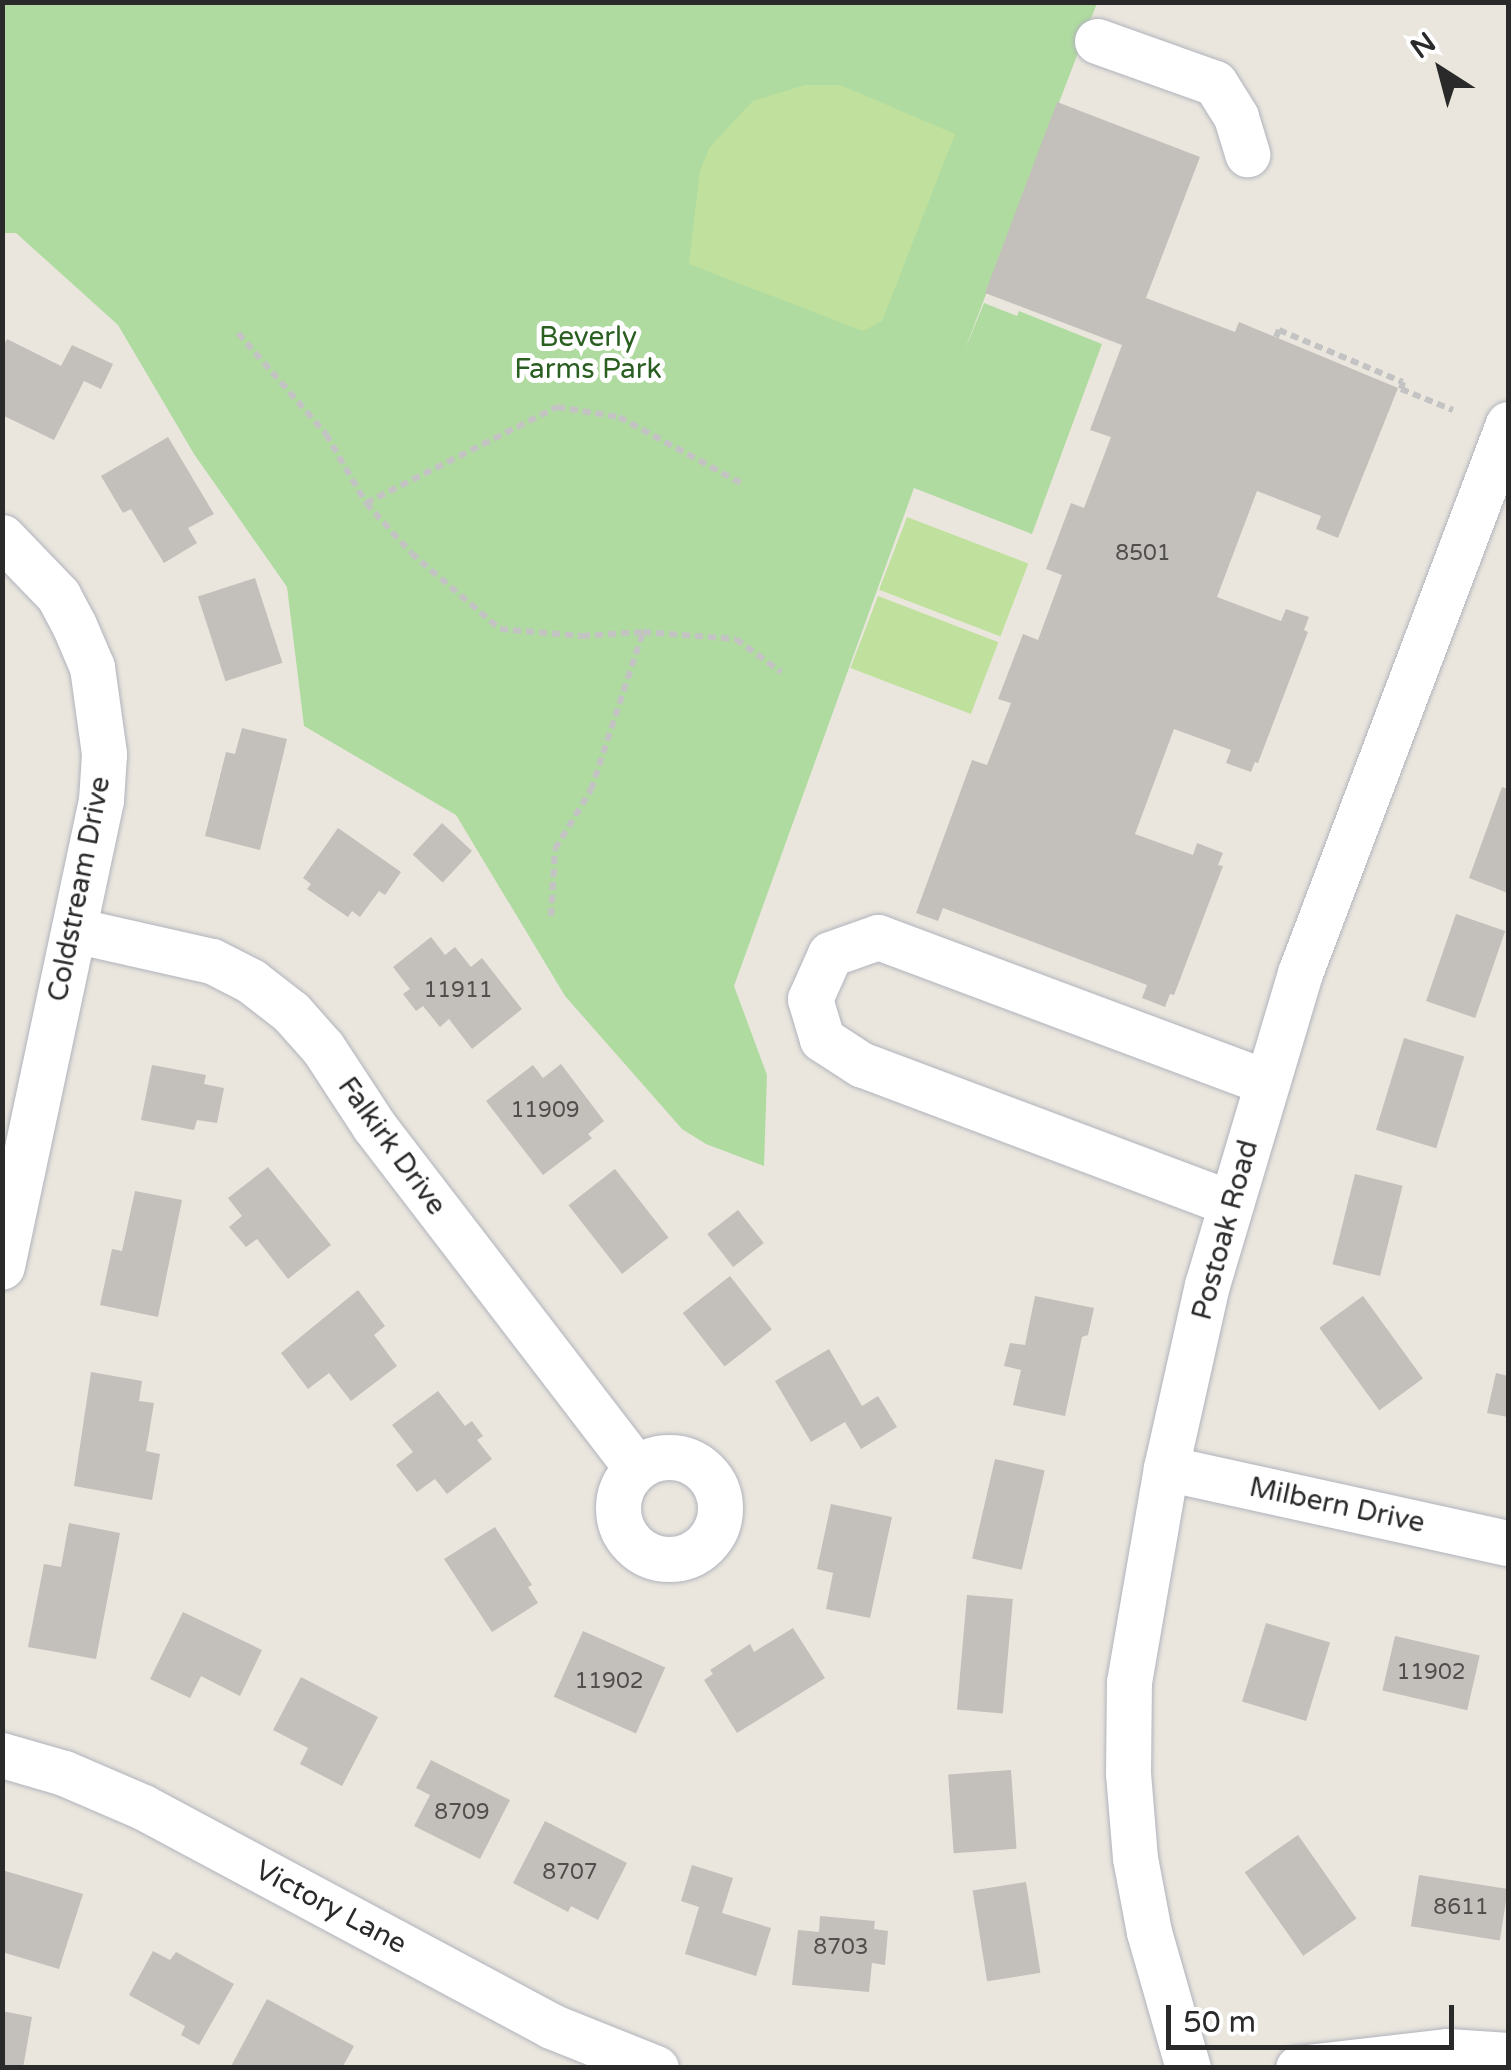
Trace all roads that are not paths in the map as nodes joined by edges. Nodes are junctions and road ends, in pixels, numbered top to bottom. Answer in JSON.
{"nodes":[{"id":1,"x":1097,"y":41,"type":"dead end"},
{"id":2,"x":1247,"y":154,"type":"dead end"},
{"id":3,"x":1508,"y":424,"type":"edge"},
{"id":4,"x":2,"y":537,"type":"edge"},
{"id":5,"x":74,"y":930,"type":"junction"},
{"id":6,"x":1265,"y":1082,"type":"junction"},
{"id":7,"x":1230,"y":1203,"type":"junction"},
{"id":8,"x":2,"y":1268,"type":"edge"},
{"id":9,"x":636,"y":1468,"type":"dead end"},
{"id":10,"x":1166,"y":1468,"type":"junction"},
{"id":11,"x":1508,"y":1543,"type":"edge"},
{"id":12,"x":2,"y":1755,"type":"edge"},
{"id":13,"x":1508,"y":2056,"type":"edge"},
{"id":14,"x":656,"y":2068,"type":"edge"},
{"id":15,"x":1188,"y":2068,"type":"edge"},
{"id":16,"x":1298,"y":2068,"type":"edge"}],
"edges":[{"from":1,"to":2,"type":"street"},
{"from":3,"to":6,"type":"street","name":"Postoak Road"},
{"from":4,"to":5,"type":"street","name":"Coldstream Drive"},
{"from":5,"to":8,"type":"street","name":"Coldstream Drive"},
{"from":5,"to":9,"type":"street","name":"Falkirk Drive"},
{"from":6,"to":7,"type":"street","name":"Postoak Road"},
{"from":6,"to":7,"type":"street"},
{"from":7,"to":10,"type":"street","name":"Postoak Road"},
{"from":10,"to":11,"type":"street","name":"Milbern Drive"},
{"from":10,"to":15,"type":"street","name":"Postoak Road"},
{"from":12,"to":14,"type":"street","name":"Victory Lane"},
{"from":13,"to":16,"type":"street"}]}
